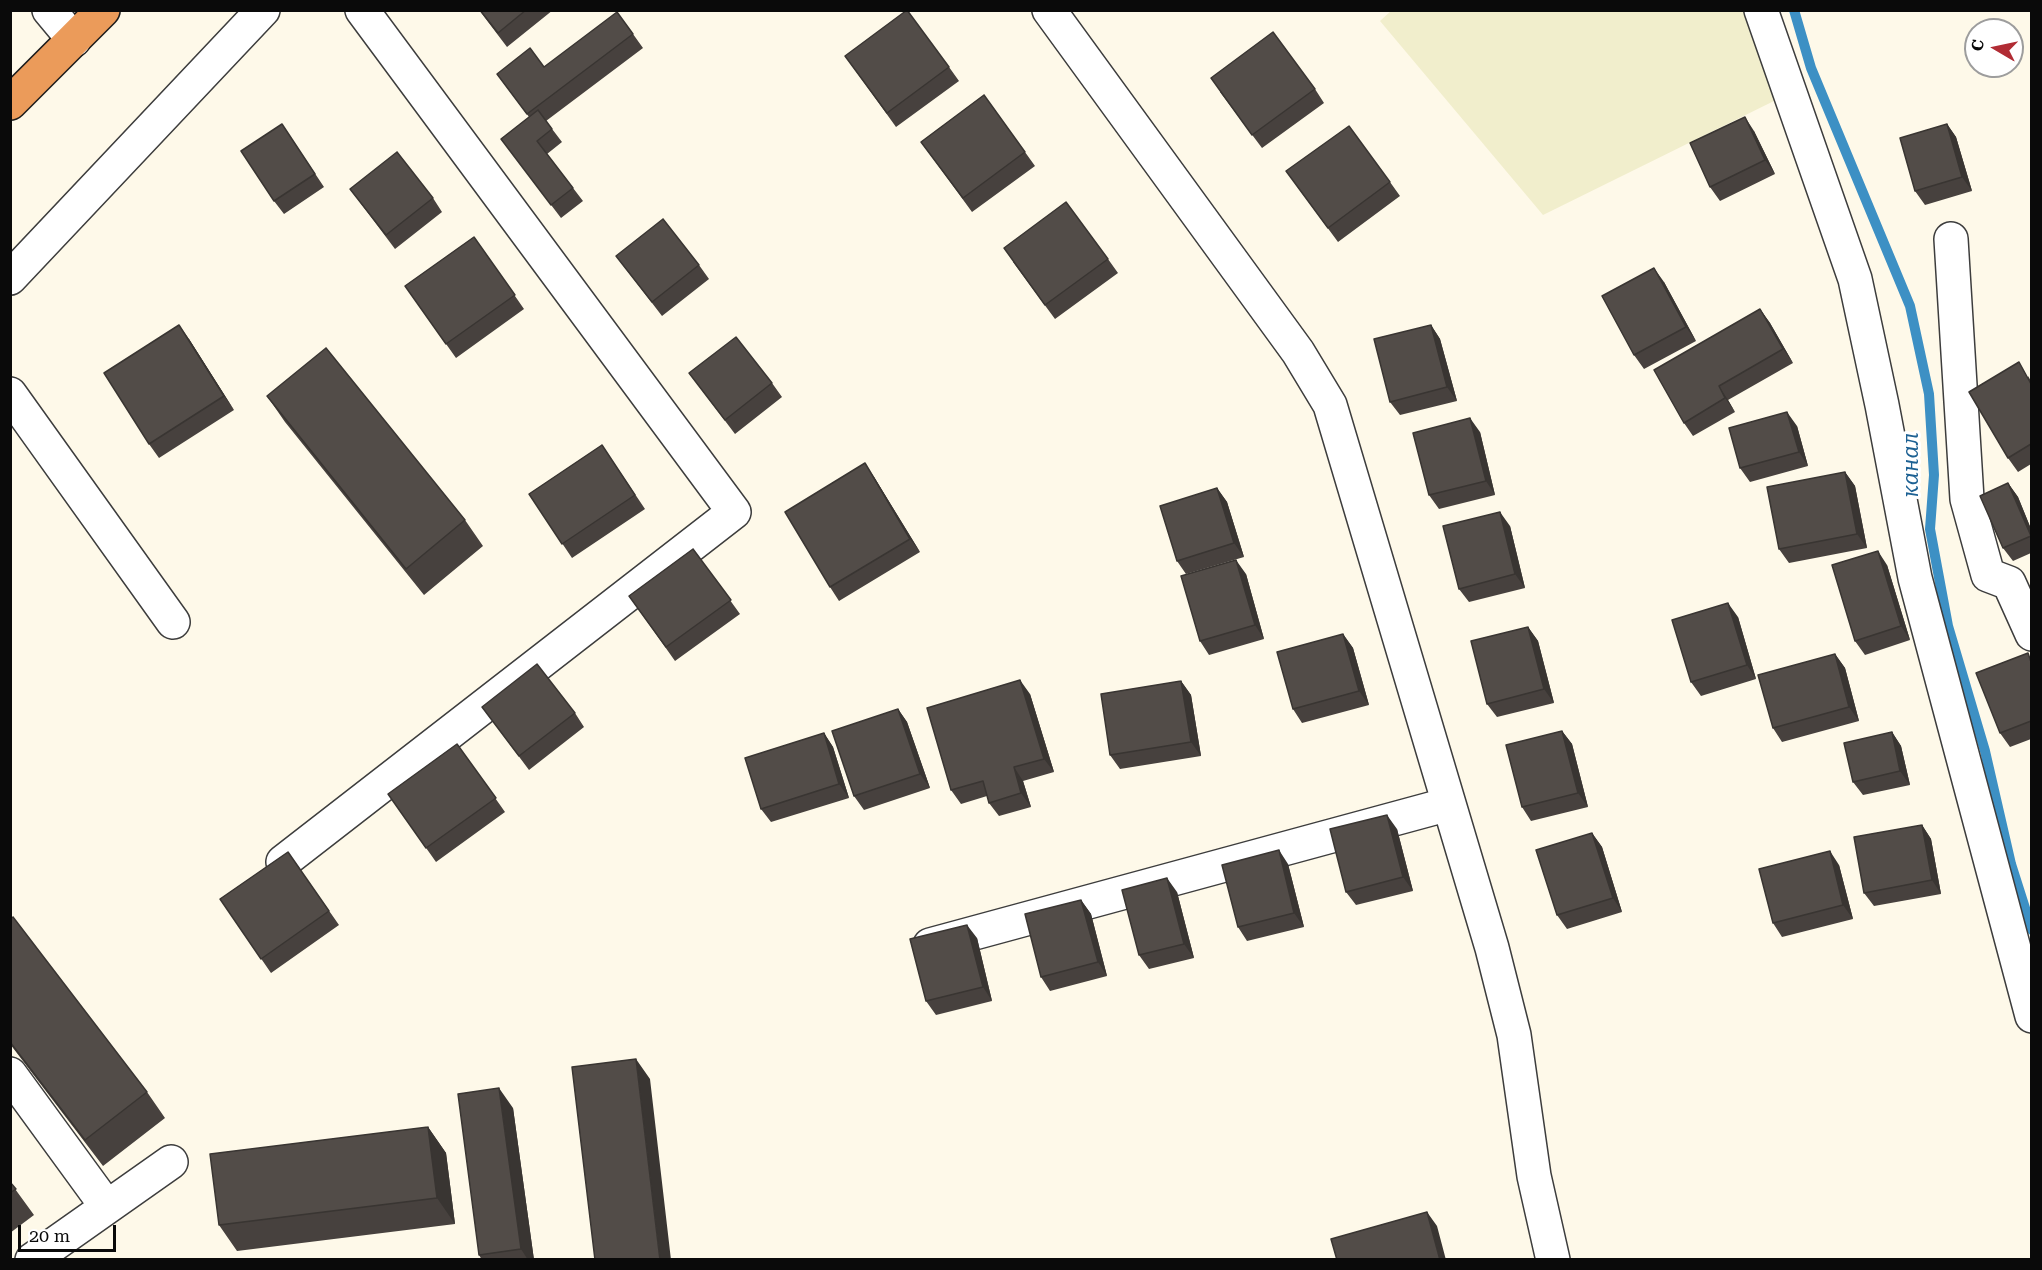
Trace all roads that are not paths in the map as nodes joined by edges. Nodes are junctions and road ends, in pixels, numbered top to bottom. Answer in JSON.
{"nodes":[{"id":1,"x":49,"y":10,"type":"edge"},
{"id":2,"x":104,"y":10,"type":"edge"},
{"id":3,"x":263,"y":10,"type":"edge"},
{"id":4,"x":362,"y":10,"type":"edge"},
{"id":5,"x":1049,"y":10,"type":"edge"},
{"id":6,"x":1761,"y":10,"type":"edge"},
{"id":7,"x":74,"y":40,"type":"junction"},
{"id":8,"x":10,"y":103,"type":"edge"},
{"id":9,"x":1951,"y":239,"type":"dead end"},
{"id":10,"x":10,"y":278,"type":"edge"},
{"id":11,"x":10,"y":394,"type":"edge"},
{"id":12,"x":173,"y":622,"type":"dead end"},
{"id":13,"x":2031,"y":634,"type":"edge"},
{"id":14,"x":1449,"y":804,"type":"junction"},
{"id":15,"x":283,"y":862,"type":"edge"},
{"id":16,"x":926,"y":946,"type":"edge"},
{"id":17,"x":2031,"y":1016,"type":"edge"},
{"id":18,"x":10,"y":1074,"type":"edge"},
{"id":19,"x":171,"y":1162,"type":"dead end"},
{"id":20,"x":107,"y":1207,"type":"junction"},
{"id":21,"x":32,"y":1260,"type":"edge"},
{"id":22,"x":1553,"y":1260,"type":"edge"}],
"edges":[{"from":1,"to":7,"type":"street"},
{"from":2,"to":7,"type":"highway"},
{"from":3,"to":10,"type":"street"},
{"from":4,"to":15,"type":"street"},
{"from":5,"to":14,"type":"street"},
{"from":6,"to":17,"type":"street"},
{"from":7,"to":8,"type":"highway"},
{"from":9,"to":13,"type":"street"},
{"from":11,"to":12,"type":"street"},
{"from":14,"to":16,"type":"street"},
{"from":14,"to":22,"type":"street"},
{"from":18,"to":20,"type":"street"},
{"from":19,"to":20,"type":"street"},
{"from":20,"to":21,"type":"street"}]}
